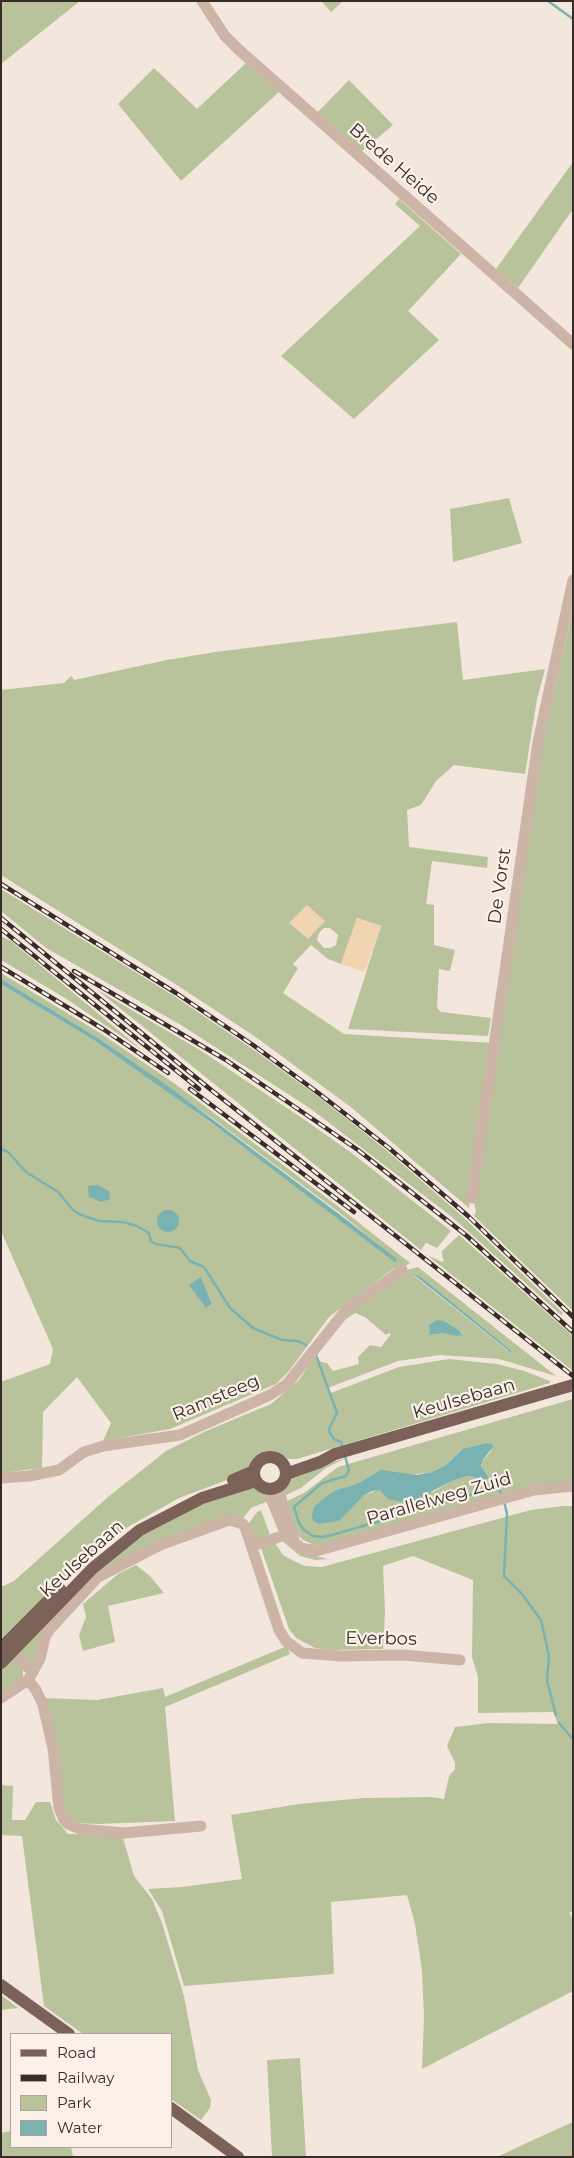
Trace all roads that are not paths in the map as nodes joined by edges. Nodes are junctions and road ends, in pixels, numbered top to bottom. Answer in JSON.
{"nodes":[{"id":1,"x":202,"y":1,"type":"edge"},
{"id":2,"x":573,"y":344,"type":"edge"},
{"id":3,"x":573,"y":580,"type":"edge"},
{"id":4,"x":472,"y":1198,"type":"dead end"},
{"id":5,"x":402,"y":1270,"type":"dead end"},
{"id":6,"x":573,"y":1385,"type":"edge"},
{"id":7,"x":285,"y":1470,"type":"junction"},
{"id":8,"x":255,"y":1476,"type":"junction"},
{"id":9,"x":1,"y":1478,"type":"edge"},
{"id":10,"x":573,"y":1486,"type":"edge"},
{"id":11,"x":273,"y":1488,"type":"junction"},
{"id":12,"x":289,"y":1534,"type":"junction"},
{"id":13,"x":252,"y":1546,"type":"junction"},
{"id":14,"x":4,"y":1647,"type":"edge"},
{"id":15,"x":460,"y":1660,"type":"dead end"},
{"id":16,"x":1,"y":1662,"type":"edge"},
{"id":17,"x":31,"y":1676,"type":"junction"},
{"id":18,"x":1,"y":1698,"type":"edge"},
{"id":19,"x":200,"y":1826,"type":"dead end"},
{"id":20,"x":1,"y":1984,"type":"edge"},
{"id":21,"x":68,"y":2033,"type":"edge"},
{"id":22,"x":172,"y":2109,"type":"edge"},
{"id":23,"x":238,"y":2157,"type":"edge"}],
"edges":[{"from":1,"to":2,"type":"street","name":"Brede Heide"},
{"from":3,"to":4,"type":"street","name":"De Vorst"},
{"from":5,"to":9,"type":"street","name":"Ramsteeg"},
{"from":6,"to":7,"type":"main road","name":"Keulsebaan"},
{"from":7,"to":8,"type":"main road"},
{"from":7,"to":11,"type":"main road"},
{"from":8,"to":11,"type":"main road"},
{"from":8,"to":14,"type":"main road","name":"Keulsebaan"},
{"from":10,"to":12,"type":"street","name":"Parallelweg Zuid"},
{"from":11,"to":12,"type":"street","name":"Parallelweg Zuid"},
{"from":12,"to":13,"type":"street"},
{"from":13,"to":15,"type":"street","name":"Everbos"},
{"from":13,"to":17,"type":"street"},
{"from":14,"to":16,"type":"main road","name":"Keulsebaan"},
{"from":14,"to":17,"type":"street"},
{"from":17,"to":18,"type":"street"},
{"from":17,"to":19,"type":"street"},
{"from":20,"to":21,"type":"main road"},
{"from":22,"to":23,"type":"main road"}]}
